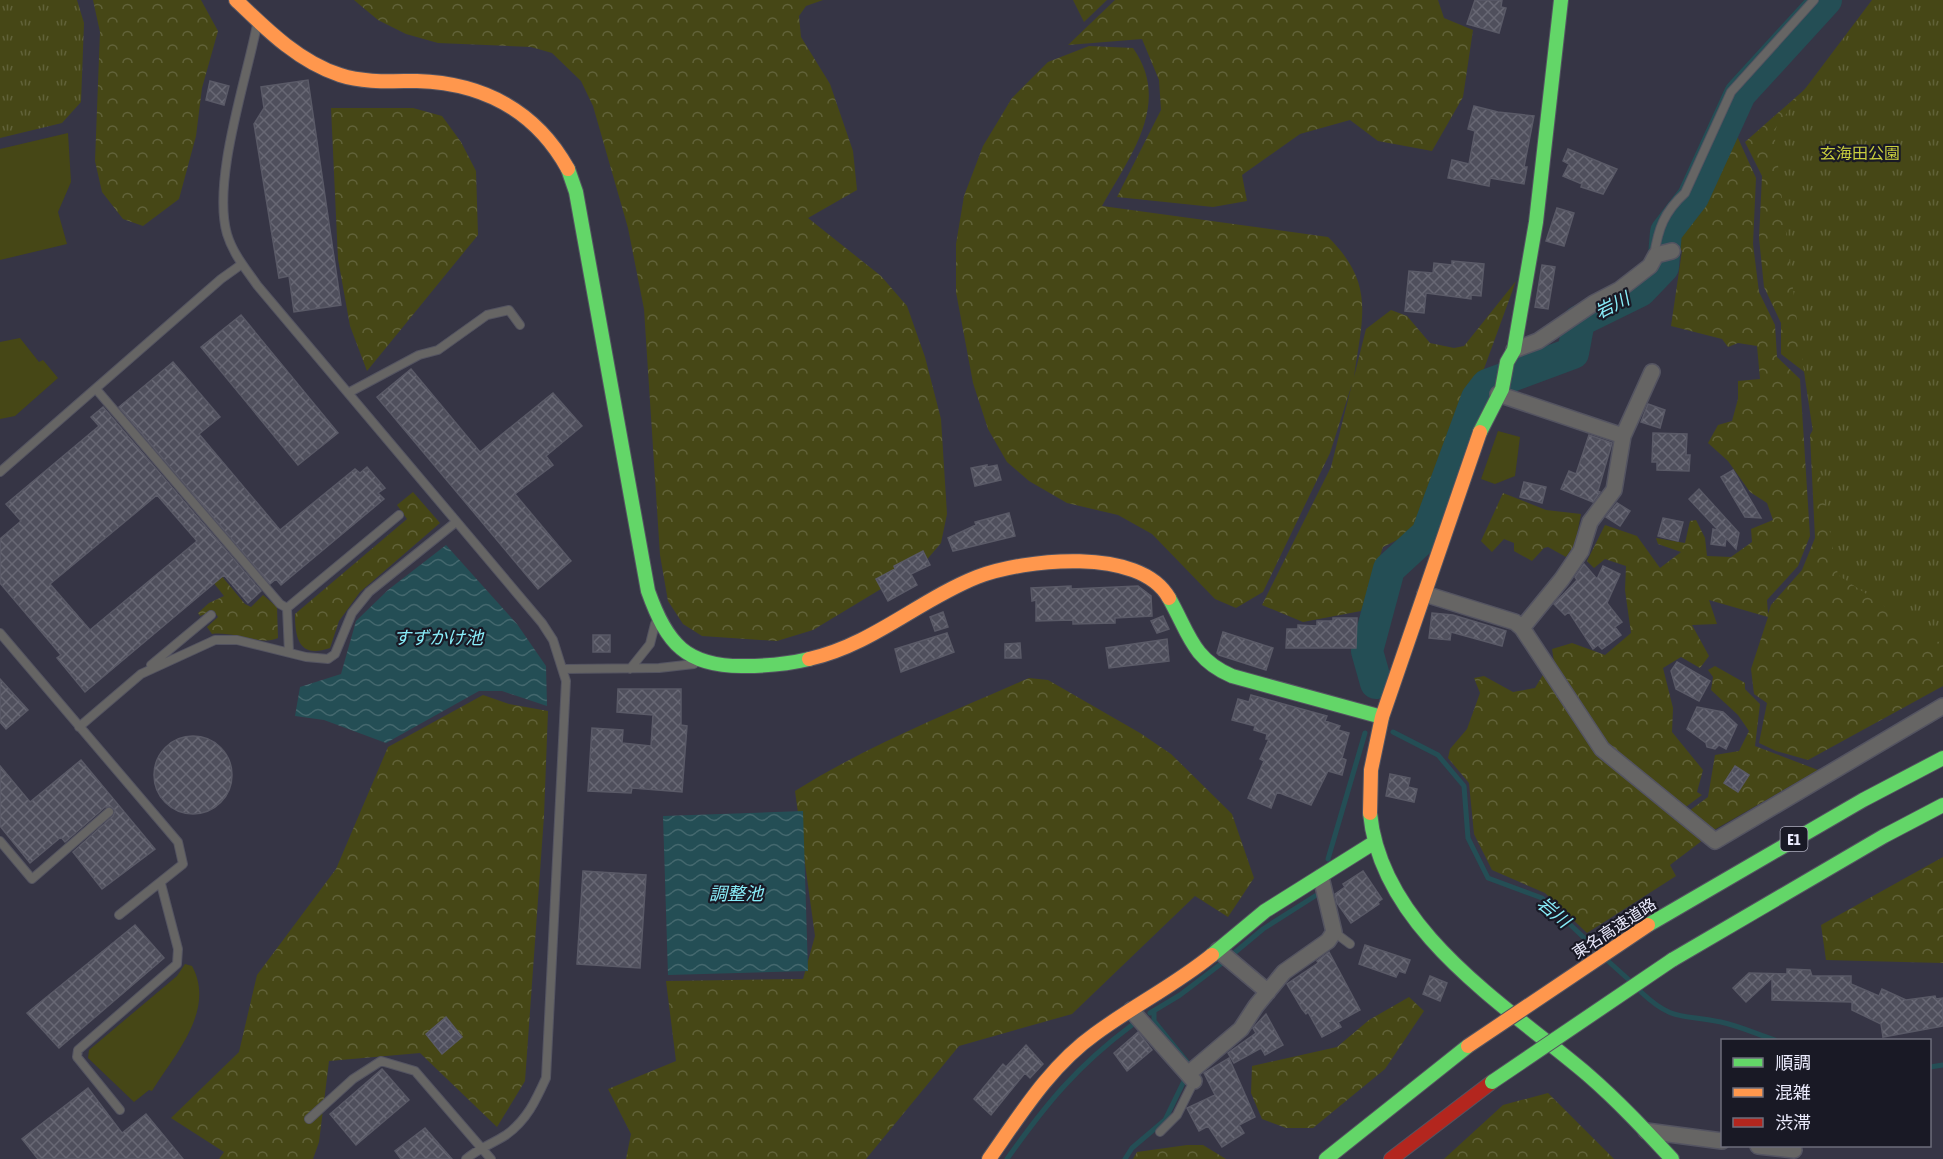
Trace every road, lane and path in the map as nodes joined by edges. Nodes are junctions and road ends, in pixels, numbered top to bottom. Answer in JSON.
{"nodes":[{"id":1,"x":236,"y":0,"type":"edge"},
{"id":2,"x":1562,"y":0,"type":"edge"},
{"id":3,"x":1814,"y":0,"type":"edge"},
{"id":4,"x":258,"y":21,"type":"junction"},
{"id":5,"x":1672,"y":251,"type":"dead end"},
{"id":6,"x":1655,"y":256,"type":"junction"},
{"id":7,"x":242,"y":264,"type":"junction"},
{"id":8,"x":520,"y":325,"type":"dead end"},
{"id":9,"x":1511,"y":356,"type":"junction"},
{"id":10,"x":1652,"y":372,"type":"dead end"},
{"id":11,"x":96,"y":389,"type":"junction"},
{"id":12,"x":1500,"y":391,"type":"junction"},
{"id":13,"x":348,"y":393,"type":"junction"},
{"id":14,"x":1623,"y":436,"type":"junction"},
{"id":15,"x":0,"y":472,"type":"edge"},
{"id":16,"x":399,"y":515,"type":"dead end"},
{"id":17,"x":456,"y":522,"type":"junction"},
{"id":18,"x":1425,"y":594,"type":"junction"},
{"id":19,"x":287,"y":608,"type":"junction"},
{"id":20,"x":656,"y":614,"type":"junction"},
{"id":21,"x":212,"y":615,"type":"dead end"},
{"id":22,"x":1522,"y":628,"type":"junction"},
{"id":23,"x":0,"y":633,"type":"edge"},
{"id":24,"x":289,"y":652,"type":"junction"},
{"id":25,"x":705,"y":664,"type":"junction"},
{"id":26,"x":564,"y":669,"type":"junction"},
{"id":27,"x":630,"y":669,"type":"junction"},
{"id":28,"x":141,"y":674,"type":"junction"},
{"id":29,"x":1943,"y":706,"type":"edge"},
{"id":30,"x":1382,"y":717,"type":"junction"},
{"id":31,"x":79,"y":727,"type":"junction"},
{"id":32,"x":1943,"y":758,"type":"edge"},
{"id":33,"x":1943,"y":806,"type":"edge"},
{"id":34,"x":109,"y":812,"type":"dead end"},
{"id":35,"x":0,"y":842,"type":"edge"},
{"id":36,"x":1375,"y":842,"type":"junction"},
{"id":37,"x":1321,"y":877,"type":"junction"},
{"id":38,"x":160,"y":884,"type":"junction"},
{"id":39,"x":119,"y":915,"type":"dead end"},
{"id":40,"x":1334,"y":932,"type":"junction"},
{"id":41,"x":1350,"y":944,"type":"dead end"},
{"id":42,"x":1218,"y":950,"type":"junction"},
{"id":43,"x":1268,"y":992,"type":"junction"},
{"id":44,"x":1131,"y":1010,"type":"junction"},
{"id":45,"x":1191,"y":1077,"type":"junction"},
{"id":46,"x":120,"y":1110,"type":"dead end"},
{"id":47,"x":309,"y":1119,"type":"dead end"},
{"id":48,"x":1646,"y":1131,"type":"junction"},
{"id":49,"x":1160,"y":1132,"type":"dead end"},
{"id":50,"x":1721,"y":1141,"type":"edge"},
{"id":51,"x":481,"y":1146,"type":"junction"},
{"id":52,"x":1767,"y":1147,"type":"edge"},
{"id":53,"x":1794,"y":1150,"type":"dead end"},
{"id":54,"x":466,"y":1159,"type":"edge"},
{"id":55,"x":491,"y":1159,"type":"edge"},
{"id":56,"x":989,"y":1159,"type":"edge"},
{"id":57,"x":1326,"y":1159,"type":"edge"},
{"id":58,"x":1391,"y":1159,"type":"edge"},
{"id":59,"x":1672,"y":1159,"type":"edge"}],
"edges":[{"from":1,"to":4,"type":"main road"},
{"from":2,"to":9,"type":"main road"},
{"from":3,"to":6,"type":"lane"},
{"from":4,"to":7,"type":"lane"},
{"from":4,"to":20,"type":"main road"},
{"from":5,"to":6,"type":"street"},
{"from":6,"to":9,"type":"street"},
{"from":7,"to":11,"type":"lane"},
{"from":7,"to":13,"type":"lane"},
{"from":8,"to":13,"type":"lane"},
{"from":9,"to":12,"type":"main road"},
{"from":10,"to":14,"type":"street"},
{"from":11,"to":15,"type":"lane"},
{"from":11,"to":19,"type":"lane"},
{"from":12,"to":14,"type":"street"},
{"from":12,"to":18,"type":"main road"},
{"from":13,"to":17,"type":"lane"},
{"from":14,"to":22,"type":"street"},
{"from":16,"to":19,"type":"lane"},
{"from":17,"to":24,"type":"lane"},
{"from":17,"to":26,"type":"lane"},
{"from":18,"to":22,"type":"street"},
{"from":18,"to":30,"type":"main road"},
{"from":19,"to":24,"type":"lane"},
{"from":20,"to":25,"type":"main road"},
{"from":20,"to":27,"type":"lane"},
{"from":21,"to":28,"type":"lane"},
{"from":22,"to":29,"type":"street"},
{"from":23,"to":31,"type":"lane"},
{"from":24,"to":28,"type":"lane"},
{"from":25,"to":27,"type":"lane"},
{"from":25,"to":30,"type":"main road"},
{"from":26,"to":27,"type":"lane"},
{"from":26,"to":51,"type":"lane"},
{"from":28,"to":31,"type":"lane"},
{"from":30,"to":36,"type":"main road"},
{"from":31,"to":38,"type":"lane"},
{"from":32,"to":57,"type":"main road","name":"東名高速道路","number":"E1","bridge":true},
{"from":33,"to":58,"type":"main road","bridge":true},
{"from":34,"to":35,"type":"lane"},
{"from":36,"to":37,"type":"main road"},
{"from":36,"to":48,"type":"main road"},
{"from":37,"to":40,"type":"street"},
{"from":37,"to":42,"type":"main road"},
{"from":38,"to":39,"type":"lane"},
{"from":38,"to":46,"type":"lane"},
{"from":40,"to":41,"type":"lane"},
{"from":40,"to":43,"type":"street"},
{"from":42,"to":43,"type":"street"},
{"from":42,"to":44,"type":"main road"},
{"from":43,"to":45,"type":"street"},
{"from":44,"to":45,"type":"street"},
{"from":44,"to":56,"type":"main road"},
{"from":45,"to":49,"type":"lane"},
{"from":47,"to":51,"type":"lane"},
{"from":48,"to":50,"type":"street"},
{"from":48,"to":59,"type":"main road"},
{"from":51,"to":54,"type":"lane"},
{"from":51,"to":55,"type":"lane"},
{"from":52,"to":53,"type":"street"}]}
